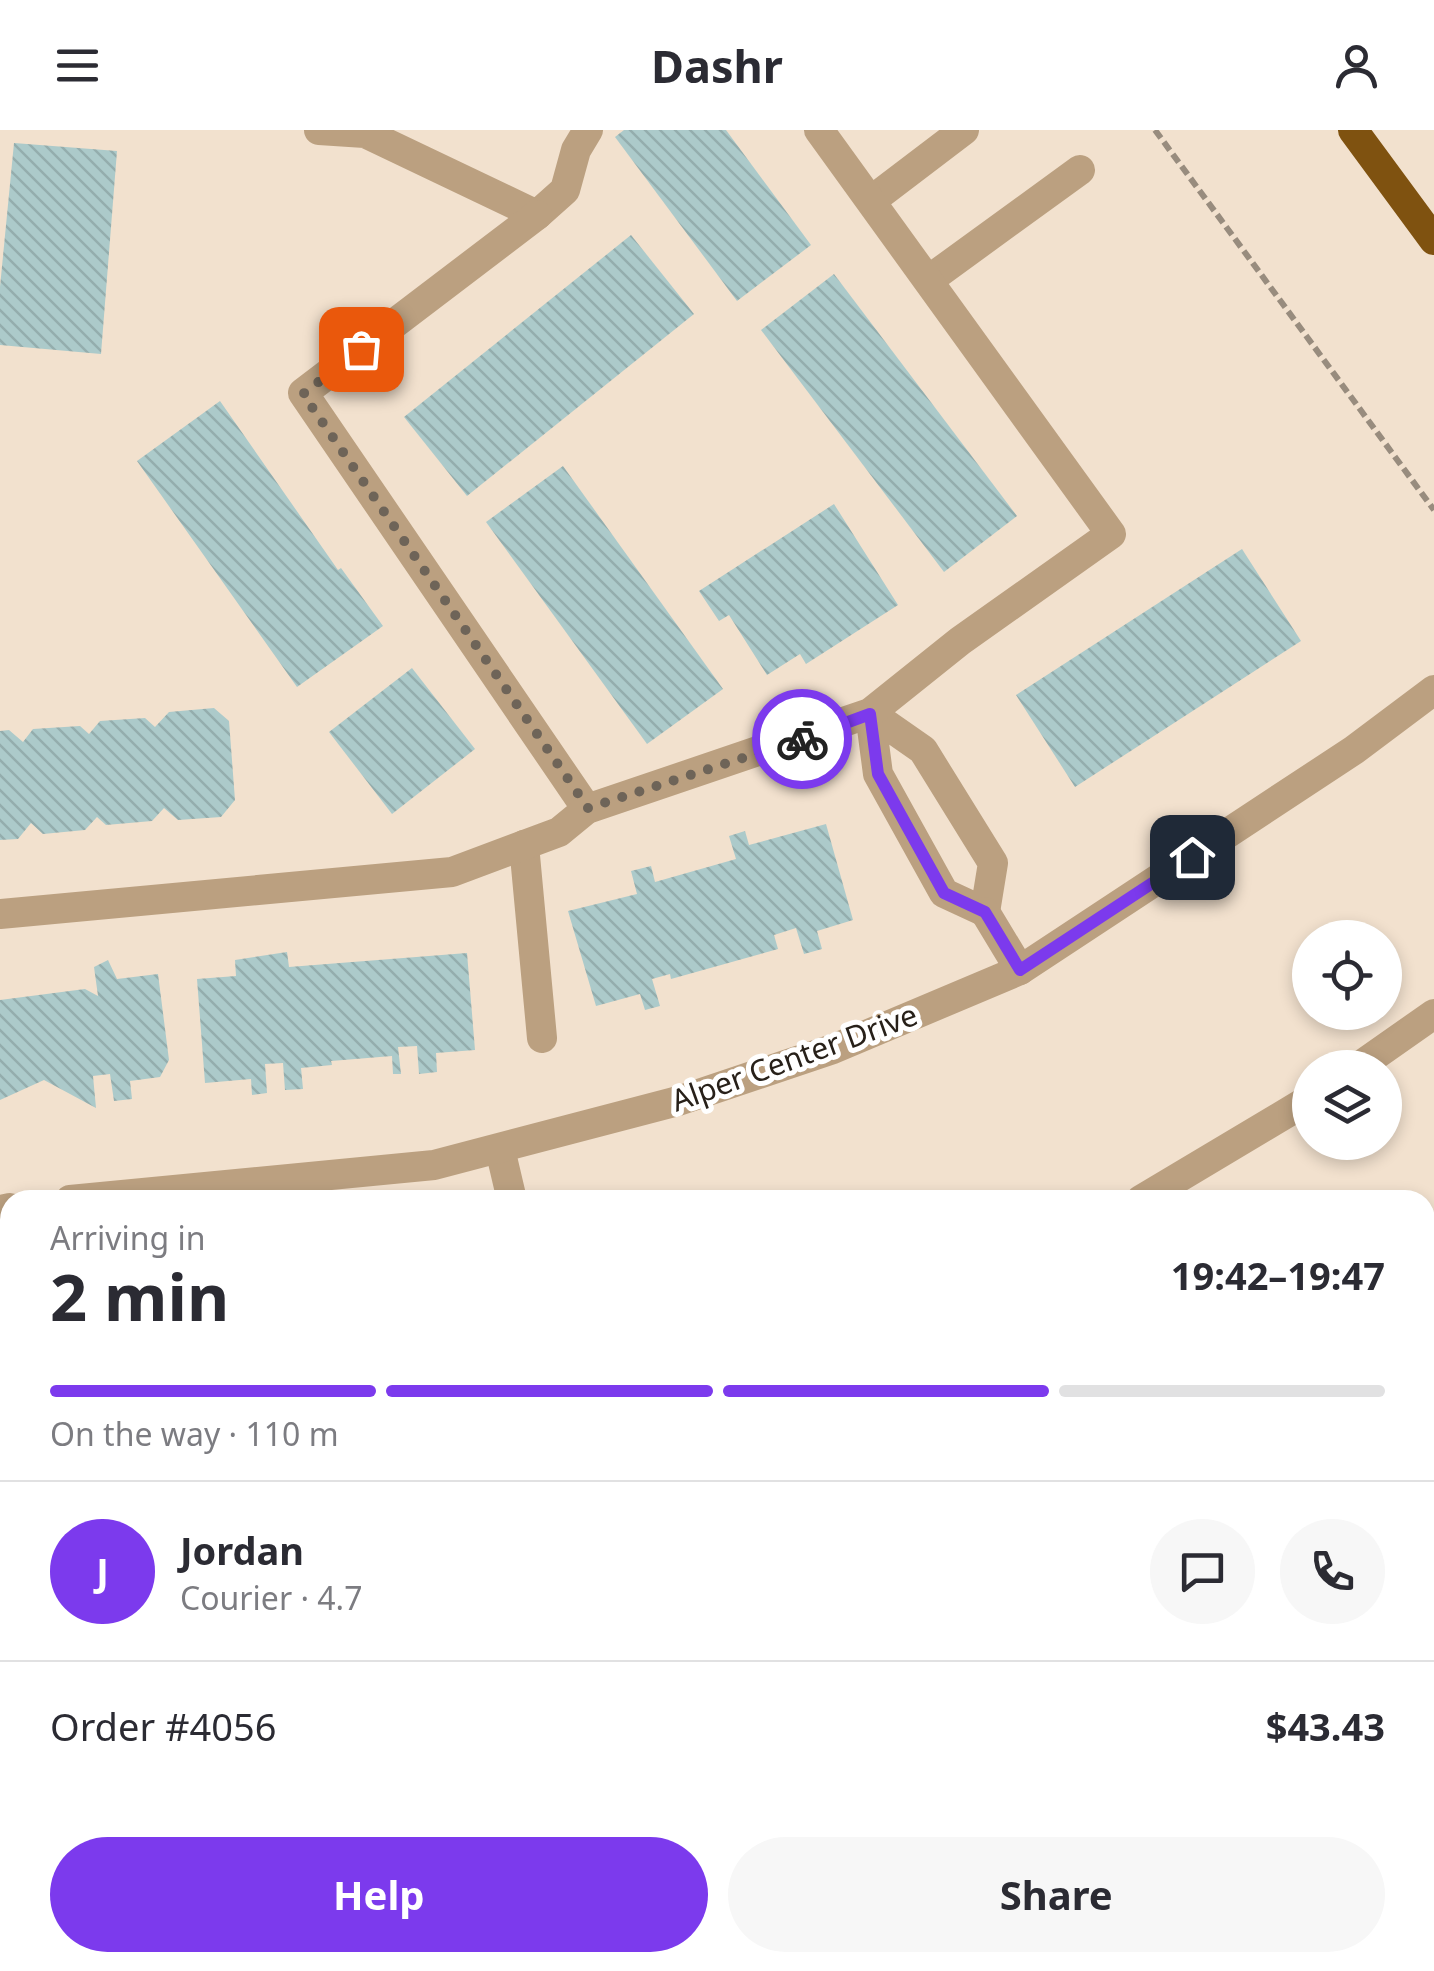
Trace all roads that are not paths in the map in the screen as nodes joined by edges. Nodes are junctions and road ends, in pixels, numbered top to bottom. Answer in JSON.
{"nodes":[{"id":1,"x":319,"y":130,"type":"edge"},
{"id":2,"x":588,"y":130,"type":"edge"},
{"id":3,"x":819,"y":130,"type":"edge"},
{"id":4,"x":964,"y":130,"type":"edge"},
{"id":5,"x":1353,"y":130,"type":"edge"},
{"id":6,"x":1080,"y":170,"type":"dead end"},
{"id":7,"x":872,"y":200,"type":"junction"},
{"id":8,"x":537,"y":215,"type":"junction"},
{"id":9,"x":1434,"y":240,"type":"edge"},
{"id":10,"x":930,"y":279,"type":"junction"},
{"id":11,"x":1434,"y":690,"type":"edge"},
{"id":12,"x":870,"y":714,"type":"junction"},
{"id":13,"x":588,"y":808,"type":"junction"},
{"id":14,"x":524,"y":845,"type":"junction"},
{"id":15,"x":985,"y":912,"type":"junction"},
{"id":16,"x":0,"y":914,"type":"edge"},
{"id":17,"x":1020,"y":970,"type":"junction"},
{"id":18,"x":1434,"y":1014,"type":"edge"},
{"id":19,"x":542,"y":1038,"type":"dead end"},
{"id":20,"x":1383,"y":1050,"type":"edge"},
{"id":21,"x":1292,"y":1110,"type":"edge"},
{"id":22,"x":500,"y":1149,"type":"junction"},
{"id":23,"x":188,"y":1190,"type":"edge"},
{"id":24,"x":510,"y":1190,"type":"edge"},
{"id":25,"x":1158,"y":1190,"type":"edge"}],
"edges":[{"from":1,"to":8,"type":"street"},
{"from":2,"to":8,"type":"street"},
{"from":3,"to":7,"type":"street"},
{"from":4,"to":7,"type":"street"},
{"from":5,"to":9,"type":"highway"},
{"from":6,"to":10,"type":"street"},
{"from":7,"to":10,"type":"street"},
{"from":8,"to":13,"type":"street"},
{"from":10,"to":12,"type":"street"},
{"from":11,"to":17,"type":"street","name":"Alper Center Drive"},
{"from":12,"to":13,"type":"street"},
{"from":12,"to":15,"type":"street"},
{"from":12,"to":15,"type":"street"},
{"from":13,"to":14,"type":"street"},
{"from":14,"to":16,"type":"street"},
{"from":14,"to":19,"type":"street"},
{"from":15,"to":17,"type":"street"},
{"from":17,"to":22,"type":"street","name":"Alper Center Drive"},
{"from":18,"to":20,"type":"street"},
{"from":21,"to":25,"type":"street"},
{"from":22,"to":23,"type":"street","name":"Alper Center Drive"},
{"from":22,"to":24,"type":"street"}]}
